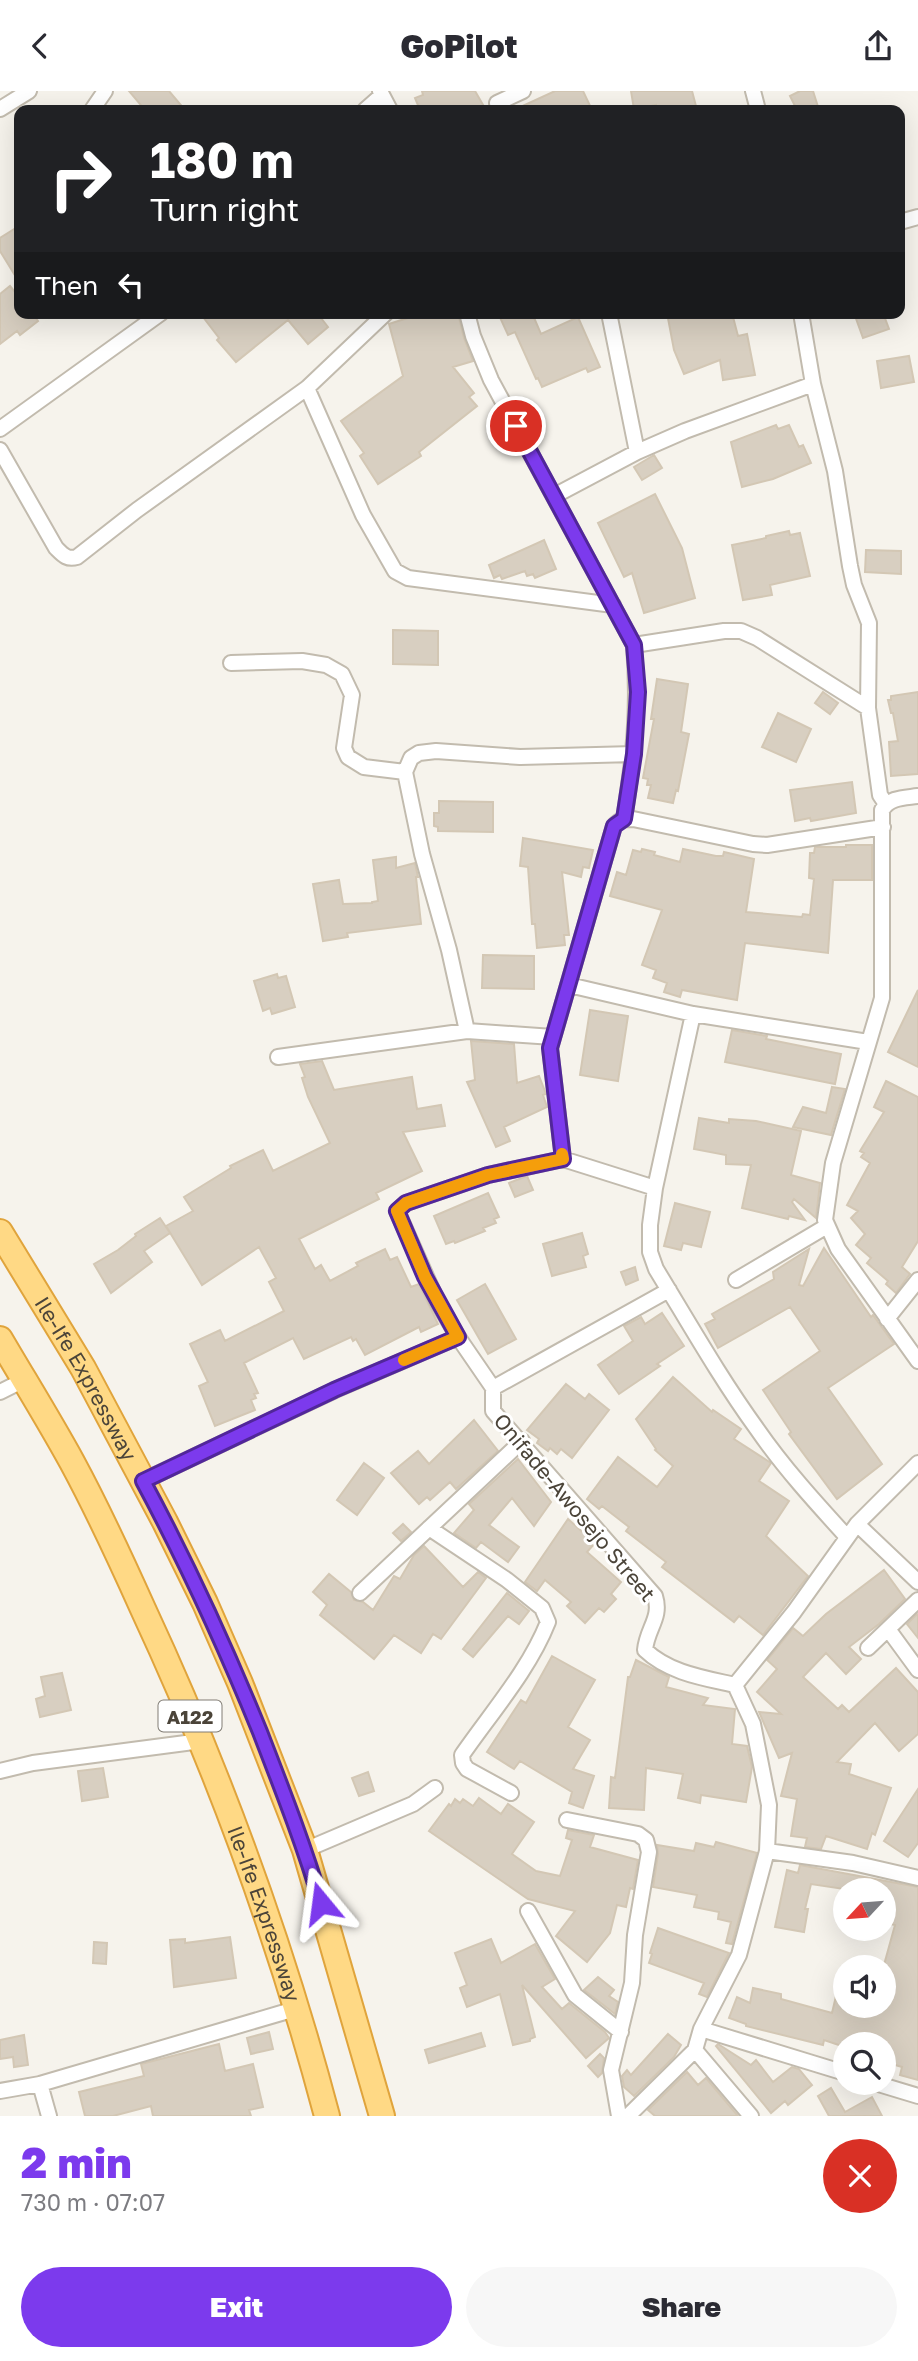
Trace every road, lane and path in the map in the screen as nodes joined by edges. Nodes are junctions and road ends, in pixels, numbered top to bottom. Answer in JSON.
{"nodes":[{"id":1,"x":29,"y":91,"type":"edge"},
{"id":2,"x":523,"y":91,"type":"edge"},
{"id":3,"x":496,"y":102,"type":"edge"},
{"id":4,"x":0,"y":109,"type":"edge"},
{"id":5,"x":153,"y":319,"type":"edge"},
{"id":6,"x":380,"y":319,"type":"edge"},
{"id":7,"x":469,"y":319,"type":"edge"},
{"id":8,"x":610,"y":319,"type":"edge"},
{"id":9,"x":801,"y":319,"type":"edge"},
{"id":10,"x":813,"y":384,"type":"junction"},
{"id":11,"x":307,"y":388,"type":"junction"},
{"id":12,"x":0,"y":429,"type":"edge"},
{"id":13,"x":0,"y":450,"type":"edge"},
{"id":14,"x":637,"y":452,"type":"junction"},
{"id":15,"x":554,"y":496,"type":"junction"},
{"id":16,"x":613,"y":605,"type":"junction"},
{"id":17,"x":634,"y":645,"type":"junction"},
{"id":18,"x":231,"y":663,"type":"dead end"},
{"id":19,"x":868,"y":708,"type":"junction"},
{"id":20,"x":634,"y":754,"type":"junction"},
{"id":21,"x":405,"y":772,"type":"junction"},
{"id":22,"x":918,"y":796,"type":"edge"},
{"id":23,"x":886,"y":804,"type":"junction"},
{"id":24,"x":624,"y":819,"type":"junction"},
{"id":25,"x":883,"y":827,"type":"junction"},
{"id":26,"x":569,"y":985,"type":"junction"},
{"id":27,"x":692,"y":1014,"type":"junction"},
{"id":28,"x":467,"y":1031,"type":"junction"},
{"id":29,"x":553,"y":1037,"type":"junction"},
{"id":30,"x":868,"y":1042,"type":"junction"},
{"id":31,"x":278,"y":1057,"type":"dead end"},
{"id":32,"x":563,"y":1159,"type":"junction"},
{"id":33,"x":655,"y":1188,"type":"junction"},
{"id":34,"x":827,"y":1226,"type":"junction"},
{"id":35,"x":0,"y":1232,"type":"edge"},
{"id":36,"x":736,"y":1280,"type":"dead end"},
{"id":37,"x":918,"y":1280,"type":"edge"},
{"id":38,"x":669,"y":1290,"type":"junction"},
{"id":39,"x":887,"y":1318,"type":"junction"},
{"id":40,"x":458,"y":1337,"type":"junction"},
{"id":41,"x":0,"y":1339,"type":"edge"},
{"id":42,"x":918,"y":1361,"type":"edge"},
{"id":43,"x":24,"y":1380,"type":"junction"},
{"id":44,"x":493,"y":1388,"type":"junction"},
{"id":45,"x":0,"y":1392,"type":"edge"},
{"id":46,"x":522,"y":1441,"type":"junction"},
{"id":47,"x":918,"y":1463,"type":"edge"},
{"id":48,"x":143,"y":1481,"type":"junction"},
{"id":49,"x":857,"y":1524,"type":"junction"},
{"id":50,"x":429,"y":1528,"type":"junction"},
{"id":51,"x":847,"y":1537,"type":"junction"},
{"id":52,"x":918,"y":1583,"type":"edge"},
{"id":53,"x":360,"y":1593,"type":"dead end"},
{"id":54,"x":918,"y":1600,"type":"edge"},
{"id":55,"x":888,"y":1629,"type":"junction"},
{"id":56,"x":868,"y":1648,"type":"dead end"},
{"id":57,"x":918,"y":1670,"type":"edge"},
{"id":58,"x":735,"y":1685,"type":"junction"},
{"id":59,"x":201,"y":1741,"type":"junction"},
{"id":60,"x":0,"y":1771,"type":"edge"},
{"id":61,"x":435,"y":1788,"type":"dead end"},
{"id":62,"x":511,"y":1793,"type":"dead end"},
{"id":63,"x":567,"y":1820,"type":"dead end"},
{"id":64,"x":305,"y":1850,"type":"junction"},
{"id":65,"x":767,"y":1851,"type":"junction"},
{"id":66,"x":918,"y":1878,"type":"edge"},
{"id":67,"x":527,"y":1911,"type":"dead end"},
{"id":68,"x":295,"y":2009,"type":"junction"},
{"id":69,"x":701,"y":2029,"type":"junction"},
{"id":70,"x":621,"y":2032,"type":"junction"},
{"id":71,"x":695,"y":2050,"type":"junction"},
{"id":72,"x":833,"y":2069,"type":"edge"},
{"id":73,"x":40,"y":2084,"type":"junction"},
{"id":74,"x":896,"y":2089,"type":"edge"},
{"id":75,"x":0,"y":2091,"type":"edge"},
{"id":76,"x":918,"y":2096,"type":"edge"},
{"id":77,"x":49,"y":2116,"type":"edge"},
{"id":78,"x":327,"y":2116,"type":"edge"},
{"id":79,"x":382,"y":2116,"type":"edge"},
{"id":80,"x":619,"y":2116,"type":"edge"},
{"id":81,"x":628,"y":2116,"type":"edge"},
{"id":82,"x":751,"y":2116,"type":"edge"}],
"edges":[{"from":1,"to":4,"type":"street"},
{"from":2,"to":3,"type":"street"},
{"from":5,"to":12,"type":"street"},
{"from":6,"to":11,"type":"street"},
{"from":7,"to":15,"type":"street"},
{"from":8,"to":14,"type":"street"},
{"from":9,"to":10,"type":"street"},
{"from":10,"to":14,"type":"street"},
{"from":10,"to":19,"type":"street"},
{"from":11,"to":13,"type":"street"},
{"from":11,"to":16,"type":"street"},
{"from":14,"to":15,"type":"street"},
{"from":15,"to":16,"type":"street"},
{"from":16,"to":17,"type":"street"},
{"from":17,"to":19,"type":"street"},
{"from":17,"to":20,"type":"street"},
{"from":18,"to":21,"type":"street"},
{"from":19,"to":23,"type":"street"},
{"from":20,"to":21,"type":"street"},
{"from":20,"to":24,"type":"street"},
{"from":21,"to":28,"type":"street"},
{"from":22,"to":23,"type":"street"},
{"from":23,"to":25,"type":"street"},
{"from":24,"to":25,"type":"street"},
{"from":24,"to":26,"type":"street"},
{"from":25,"to":30,"type":"street"},
{"from":26,"to":27,"type":"street"},
{"from":26,"to":29,"type":"street"},
{"from":27,"to":30,"type":"street"},
{"from":27,"to":33,"type":"street"},
{"from":28,"to":29,"type":"street"},
{"from":28,"to":31,"type":"street"},
{"from":29,"to":32,"type":"street"},
{"from":30,"to":34,"type":"street"},
{"from":32,"to":33,"type":"street"},
{"from":32,"to":40,"type":"street","name":"Onifade-Awosejo Street"},
{"from":33,"to":38,"type":"street"},
{"from":34,"to":36,"type":"street"},
{"from":34,"to":39,"type":"street"},
{"from":35,"to":48,"type":"highway","name":"Ile-Ife Expressway","number":"A122"},
{"from":37,"to":39,"type":"street"},
{"from":38,"to":44,"type":"street"},
{"from":38,"to":51,"type":"street"},
{"from":39,"to":42,"type":"street"},
{"from":40,"to":44,"type":"street","name":"Onifade-Awosejo Street"},
{"from":40,"to":48,"type":"street"},
{"from":41,"to":43,"type":"highway","name":"Ile-Ife Expressway","number":"A122"},
{"from":43,"to":45,"type":"street"},
{"from":43,"to":59,"type":"highway","name":"Ile-Ife Expressway","number":"A122"},
{"from":44,"to":46,"type":"street","name":"Onifade-Awosejo Street"},
{"from":46,"to":50,"type":"street"},
{"from":46,"to":58,"type":"street","name":"Onifade-Awosejo Street"},
{"from":47,"to":49,"type":"street"},
{"from":48,"to":64,"type":"highway","name":"Ile-Ife Expressway","number":"A122"},
{"from":49,"to":51,"type":"street"},
{"from":49,"to":52,"type":"street"},
{"from":50,"to":53,"type":"street"},
{"from":50,"to":62,"type":"street"},
{"from":51,"to":58,"type":"street"},
{"from":54,"to":55,"type":"street"},
{"from":55,"to":56,"type":"street"},
{"from":55,"to":57,"type":"street"},
{"from":58,"to":65,"type":"street"},
{"from":59,"to":60,"type":"street"},
{"from":59,"to":68,"type":"highway","name":"Ile-Ife Expressway","number":"A122"},
{"from":61,"to":64,"type":"street"},
{"from":63,"to":70,"type":"street"},
{"from":64,"to":79,"type":"highway","name":"Ile-Ife Expressway","number":"A122"},
{"from":65,"to":66,"type":"street"},
{"from":65,"to":69,"type":"street"},
{"from":67,"to":70,"type":"street"},
{"from":68,"to":73,"type":"street"},
{"from":68,"to":78,"type":"highway","name":"Ile-Ife Expressway","number":"A122"},
{"from":69,"to":71,"type":"street"},
{"from":69,"to":72,"type":"street"},
{"from":70,"to":80,"type":"street"},
{"from":71,"to":81,"type":"street"},
{"from":71,"to":82,"type":"street"},
{"from":73,"to":75,"type":"street"},
{"from":73,"to":77,"type":"street"},
{"from":74,"to":76,"type":"street"}]}
